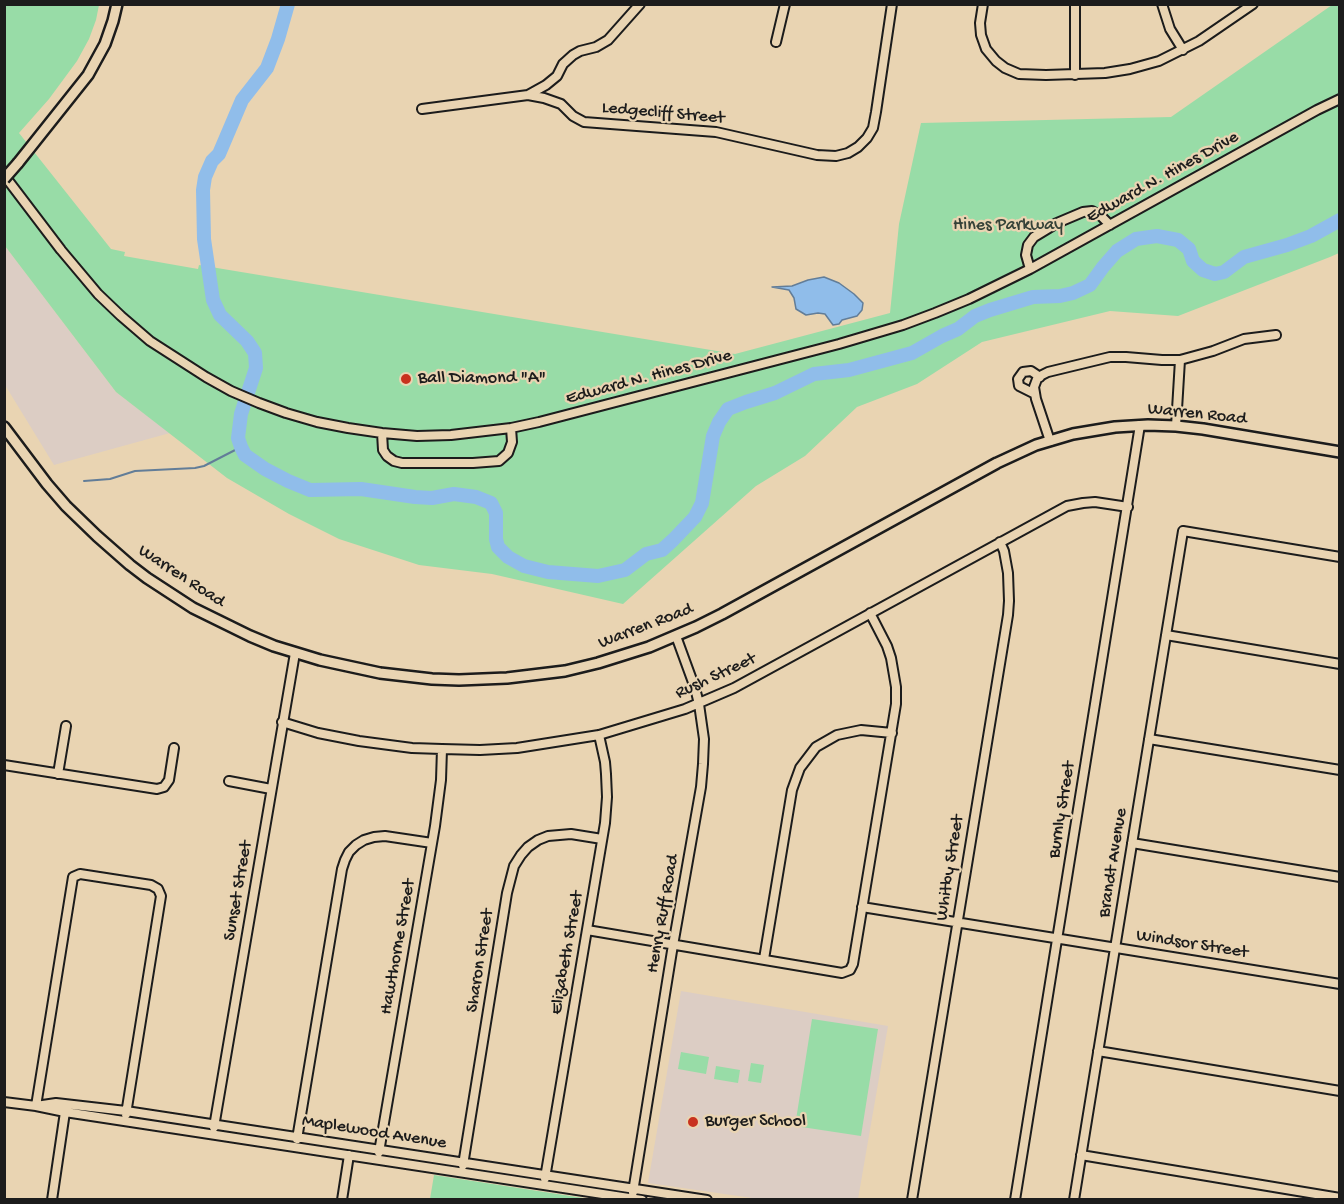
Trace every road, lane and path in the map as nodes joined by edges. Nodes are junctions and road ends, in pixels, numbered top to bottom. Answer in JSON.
{"nodes":[{"id":1,"x":117,"y":4,"type":"edge"},
{"id":2,"x":640,"y":4,"type":"edge"},
{"id":3,"x":785,"y":4,"type":"edge"},
{"id":4,"x":892,"y":4,"type":"edge"},
{"id":5,"x":982,"y":4,"type":"edge"},
{"id":6,"x":1075,"y":4,"type":"edge"},
{"id":7,"x":1162,"y":4,"type":"edge"},
{"id":8,"x":1253,"y":4,"type":"edge"},
{"id":9,"x":777,"y":42,"type":"dead end"},
{"id":10,"x":1183,"y":50,"type":"junction"},
{"id":11,"x":1076,"y":75,"type":"junction"},
{"id":12,"x":528,"y":94,"type":"junction"},
{"id":13,"x":1340,"y":99,"type":"edge"},
{"id":14,"x":422,"y":109,"type":"dead end"},
{"id":15,"x":4,"y":177,"type":"edge"},
{"id":16,"x":1110,"y":225,"type":"junction"},
{"id":17,"x":1030,"y":269,"type":"junction"},
{"id":18,"x":1276,"y":335,"type":"dead end"},
{"id":19,"x":1180,"y":360,"type":"junction"},
{"id":20,"x":1040,"y":376,"type":"junction"},
{"id":21,"x":1035,"y":394,"type":"junction"},
{"id":22,"x":1140,"y":425,"type":"junction"},
{"id":23,"x":1176,"y":426,"type":"junction"},
{"id":24,"x":4,"y":427,"type":"edge"},
{"id":25,"x":511,"y":428,"type":"junction"},
{"id":26,"x":382,"y":433,"type":"junction"},
{"id":27,"x":1050,"y":441,"type":"junction"},
{"id":28,"x":1340,"y":452,"type":"edge"},
{"id":29,"x":1128,"y":507,"type":"junction"},
{"id":30,"x":1000,"y":542,"type":"junction"},
{"id":31,"x":1340,"y":557,"type":"edge"},
{"id":32,"x":870,"y":613,"type":"junction"},
{"id":33,"x":1166,"y":635,"type":"junction"},
{"id":34,"x":676,"y":636,"type":"junction"},
{"id":35,"x":295,"y":653,"type":"junction"},
{"id":36,"x":1340,"y":663,"type":"edge"},
{"id":37,"x":699,"y":704,"type":"junction"},
{"id":38,"x":282,"y":722,"type":"junction"},
{"id":39,"x":66,"y":726,"type":"dead end"},
{"id":40,"x":892,"y":733,"type":"junction"},
{"id":41,"x":599,"y":735,"type":"junction"},
{"id":42,"x":1149,"y":739,"type":"junction"},
{"id":43,"x":174,"y":748,"type":"dead end"},
{"id":44,"x":442,"y":749,"type":"junction"},
{"id":45,"x":4,"y":765,"type":"edge"},
{"id":46,"x":1340,"y":770,"type":"edge"},
{"id":47,"x":58,"y":774,"type":"junction"},
{"id":48,"x":229,"y":782,"type":"dead end"},
{"id":49,"x":271,"y":789,"type":"junction"},
{"id":50,"x":602,"y":838,"type":"junction"},
{"id":51,"x":432,"y":843,"type":"junction"},
{"id":52,"x":1132,"y":843,"type":"junction"},
{"id":53,"x":1340,"y":877,"type":"edge"},
{"id":54,"x":862,"y":907,"type":"junction"},
{"id":55,"x":958,"y":923,"type":"junction"},
{"id":56,"x":587,"y":930,"type":"junction"},
{"id":57,"x":1057,"y":938,"type":"junction"},
{"id":58,"x":674,"y":944,"type":"junction"},
{"id":59,"x":1115,"y":947,"type":"junction"},
{"id":60,"x":764,"y":959,"type":"junction"},
{"id":61,"x":1340,"y":984,"type":"edge"},
{"id":62,"x":1098,"y":1051,"type":"junction"},
{"id":63,"x":1340,"y":1091,"type":"edge"},
{"id":64,"x":4,"y":1102,"type":"edge"},
{"id":65,"x":36,"y":1106,"type":"junction"},
{"id":66,"x":65,"y":1112,"type":"junction"},
{"id":67,"x":126,"y":1112,"type":"junction"},
{"id":68,"x":125,"y":1121,"type":"junction"},
{"id":69,"x":214,"y":1124,"type":"junction"},
{"id":70,"x":213,"y":1134,"type":"junction"},
{"id":71,"x":297,"y":1137,"type":"junction"},
{"id":72,"x":296,"y":1147,"type":"junction"},
{"id":73,"x":380,"y":1150,"type":"junction"},
{"id":74,"x":349,"y":1155,"type":"junction"},
{"id":75,"x":1081,"y":1155,"type":"junction"},
{"id":76,"x":378,"y":1159,"type":"junction"},
{"id":77,"x":463,"y":1162,"type":"junction"},
{"id":78,"x":462,"y":1172,"type":"junction"},
{"id":79,"x":545,"y":1175,"type":"junction"},
{"id":80,"x":544,"y":1185,"type":"junction"},
{"id":81,"x":634,"y":1188,"type":"junction"},
{"id":82,"x":689,"y":1198,"type":"edge"},
{"id":83,"x":1340,"y":1198,"type":"edge"},
{"id":84,"x":632,"y":1199,"type":"edge"},
{"id":85,"x":52,"y":1200,"type":"edge"},
{"id":86,"x":342,"y":1200,"type":"edge"},
{"id":87,"x":642,"y":1200,"type":"edge"},
{"id":88,"x":707,"y":1200,"type":"edge"},
{"id":89,"x":912,"y":1200,"type":"edge"},
{"id":90,"x":1015,"y":1200,"type":"edge"},
{"id":91,"x":1074,"y":1200,"type":"edge"}],
"edges":[{"from":1,"to":15,"type":"main road","bridge":true},
{"from":2,"to":12,"type":"street"},
{"from":3,"to":9,"type":"street"},
{"from":4,"to":12,"type":"street","name":"Ledgecliff Street"},
{"from":5,"to":11,"type":"street"},
{"from":6,"to":11,"type":"street"},
{"from":7,"to":10,"type":"street"},
{"from":8,"to":10,"type":"street"},
{"from":10,"to":11,"type":"street"},
{"from":12,"to":14,"type":"street","name":"Ledgecliff Street"},
{"from":13,"to":16,"type":"street","name":"Edward N. Hines Drive"},
{"from":15,"to":26,"type":"street","name":"Edward N. Hines Drive"},
{"from":16,"to":17,"type":"street","name":"Edward N. Hines Drive"},
{"from":16,"to":17,"type":"street"},
{"from":17,"to":25,"type":"street","name":"Edward N. Hines Drive"},
{"from":18,"to":19,"type":"street"},
{"from":19,"to":20,"type":"street"},
{"from":19,"to":23,"type":"street"},
{"from":20,"to":21,"type":"street"},
{"from":20,"to":21,"type":"street"},
{"from":21,"to":27,"type":"street"},
{"from":22,"to":23,"type":"main road","name":"Warren Road"},
{"from":22,"to":27,"type":"main road","name":"Warren Road"},
{"from":22,"to":29,"type":"street","name":"Burnly Street"},
{"from":23,"to":28,"type":"main road","name":"Warren Road"},
{"from":24,"to":35,"type":"main road","name":"Warren Road"},
{"from":25,"to":26,"type":"street","name":"Edward N. Hines Drive"},
{"from":25,"to":26,"type":"street"},
{"from":27,"to":34,"type":"main road","name":"Warren Road"},
{"from":29,"to":30,"type":"street","name":"Rush Street"},
{"from":29,"to":57,"type":"street","name":"Burnly Street"},
{"from":30,"to":32,"type":"street","name":"Rush Street"},
{"from":30,"to":55,"type":"street","name":"Whitby Street"},
{"from":31,"to":33,"type":"street","name":"Brandt Avenue"},
{"from":32,"to":37,"type":"street","name":"Rush Street"},
{"from":32,"to":40,"type":"street"},
{"from":33,"to":36,"type":"street"},
{"from":33,"to":42,"type":"street","name":"Brandt Avenue"},
{"from":34,"to":35,"type":"main road","name":"Warren Road"},
{"from":34,"to":37,"type":"street","name":"Henry Ruff Road"},
{"from":35,"to":38,"type":"street","name":"Sunset Street"},
{"from":37,"to":41,"type":"street","name":"Rush Street"},
{"from":37,"to":58,"type":"street","name":"Henry Ruff Road"},
{"from":38,"to":44,"type":"street","name":"Rush Street"},
{"from":38,"to":49,"type":"street","name":"Sunset Street"},
{"from":39,"to":47,"type":"street"},
{"from":40,"to":54,"type":"street"},
{"from":40,"to":60,"type":"street"},
{"from":41,"to":44,"type":"street","name":"Rush Street"},
{"from":41,"to":50,"type":"street","name":"Elizabeth Street"},
{"from":42,"to":46,"type":"street"},
{"from":42,"to":52,"type":"street","name":"Brandt Avenue"},
{"from":43,"to":47,"type":"street"},
{"from":44,"to":51,"type":"street","name":"Hawthorne Street"},
{"from":45,"to":47,"type":"street"},
{"from":48,"to":49,"type":"street"},
{"from":49,"to":69,"type":"street","name":"Sunset Street"},
{"from":50,"to":56,"type":"street","name":"Elizabeth Street"},
{"from":50,"to":77,"type":"street","name":"Sharon Street"},
{"from":51,"to":71,"type":"street"},
{"from":51,"to":73,"type":"street","name":"Hawthorne Street"},
{"from":52,"to":53,"type":"street"},
{"from":52,"to":59,"type":"street","name":"Brandt Avenue"},
{"from":54,"to":55,"type":"street","name":"Windsor Street"},
{"from":54,"to":60,"type":"street"},
{"from":55,"to":57,"type":"street","name":"Windsor Street"},
{"from":55,"to":89,"type":"street","name":"Whitby Street"},
{"from":56,"to":58,"type":"street"},
{"from":56,"to":79,"type":"street","name":"Elizabeth Street"},
{"from":57,"to":59,"type":"street","name":"Windsor Street"},
{"from":57,"to":90,"type":"street","name":"Burnly Street"},
{"from":58,"to":60,"type":"street"},
{"from":58,"to":81,"type":"street","name":"Henry Ruff Road"},
{"from":59,"to":61,"type":"street","name":"Windsor Street"},
{"from":59,"to":62,"type":"street","name":"Brandt Avenue"},
{"from":62,"to":63,"type":"street"},
{"from":62,"to":75,"type":"street","name":"Brandt Avenue"},
{"from":64,"to":65,"type":"street","name":"Maplewood Avenue"},
{"from":65,"to":66,"type":"street","name":"Maplewood Avenue"},
{"from":65,"to":67,"type":"street","name":"Maplewood Avenue"},
{"from":65,"to":67,"type":"street"},
{"from":66,"to":68,"type":"street","name":"Maplewood Avenue"},
{"from":66,"to":85,"type":"street"},
{"from":67,"to":68,"type":"street"},
{"from":67,"to":69,"type":"street","name":"Maplewood Avenue"},
{"from":68,"to":70,"type":"street","name":"Maplewood Avenue"},
{"from":69,"to":70,"type":"street","name":"Sunset Street"},
{"from":69,"to":71,"type":"street","name":"Maplewood Avenue"},
{"from":70,"to":72,"type":"street","name":"Maplewood Avenue"},
{"from":71,"to":72,"type":"street"},
{"from":71,"to":73,"type":"street","name":"Maplewood Avenue"},
{"from":72,"to":74,"type":"street","name":"Maplewood Avenue"},
{"from":73,"to":76,"type":"street","name":"Hawthorne Street"},
{"from":73,"to":77,"type":"street","name":"Maplewood Avenue"},
{"from":74,"to":76,"type":"street","name":"Maplewood Avenue"},
{"from":74,"to":86,"type":"street"},
{"from":75,"to":83,"type":"street"},
{"from":75,"to":91,"type":"street","name":"Brandt Avenue"},
{"from":76,"to":78,"type":"street","name":"Maplewood Avenue"},
{"from":77,"to":78,"type":"street","name":"Sharon Street"},
{"from":77,"to":79,"type":"street","name":"Maplewood Avenue"},
{"from":78,"to":80,"type":"street","name":"Maplewood Avenue"},
{"from":79,"to":80,"type":"street","name":"Elizabeth Street"},
{"from":79,"to":81,"type":"street","name":"Maplewood Avenue"},
{"from":80,"to":84,"type":"street","name":"Maplewood Avenue"},
{"from":81,"to":82,"type":"street","name":"Maplewood Avenue"},
{"from":81,"to":84,"type":"street","name":"Henry Ruff Road"},
{"from":82,"to":88,"type":"street","name":"Maplewood Avenue"},
{"from":84,"to":87,"type":"street","name":"Maplewood Avenue"}]}
